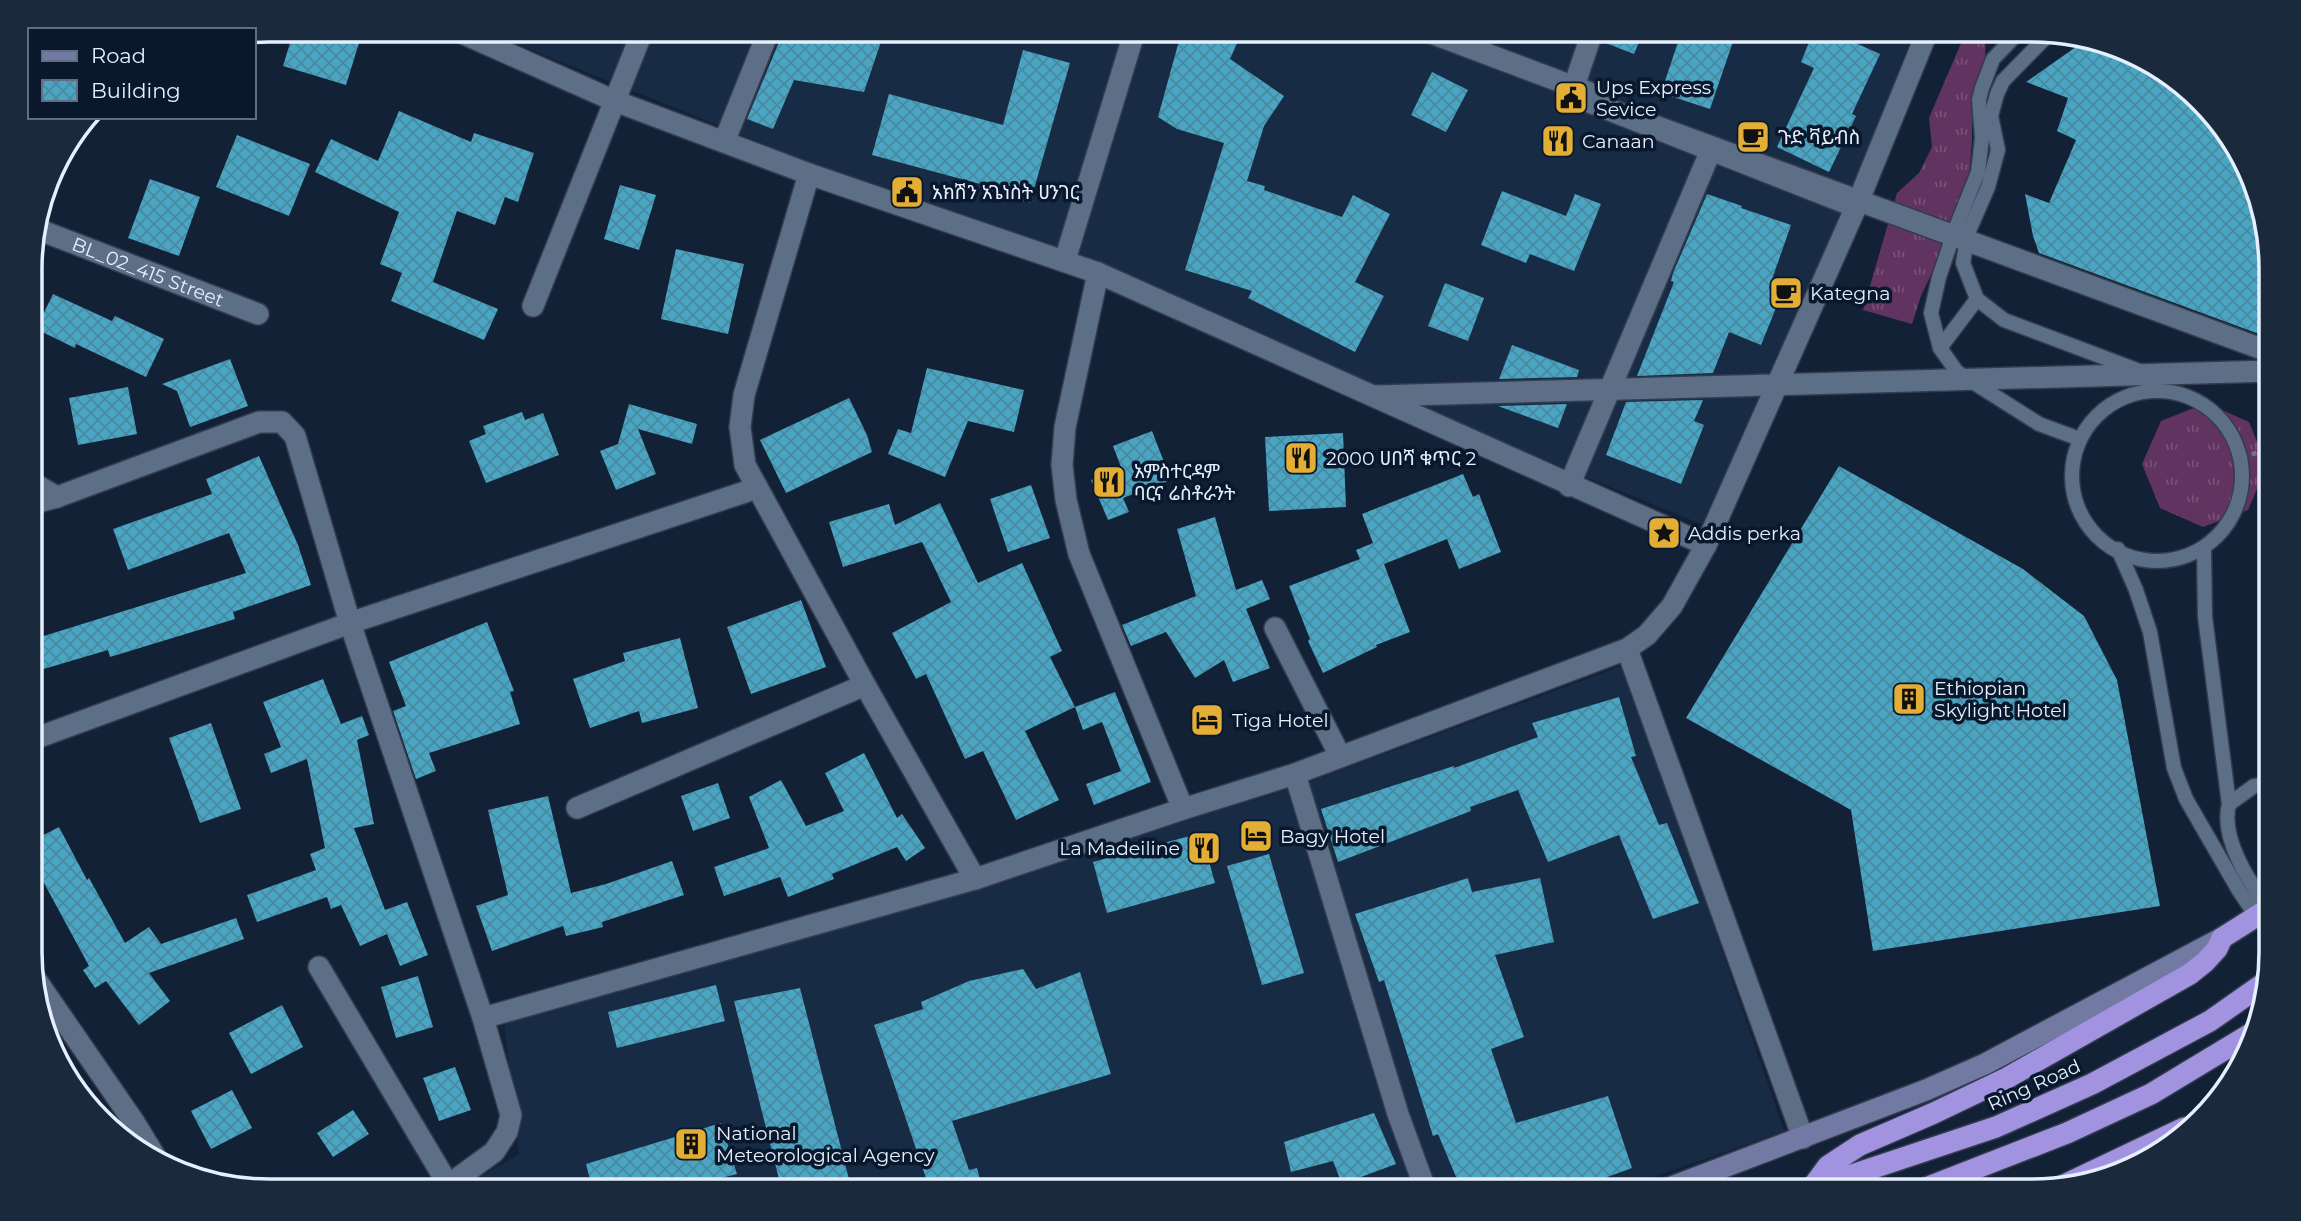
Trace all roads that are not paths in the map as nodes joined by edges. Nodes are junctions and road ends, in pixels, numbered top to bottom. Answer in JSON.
{"nodes":[{"id":1,"x":482,"y":42,"type":"edge"},
{"id":2,"x":638,"y":42,"type":"edge"},
{"id":3,"x":764,"y":42,"type":"edge"},
{"id":4,"x":1131,"y":42,"type":"edge"},
{"id":5,"x":1455,"y":42,"type":"edge"},
{"id":6,"x":1588,"y":42,"type":"edge"},
{"id":7,"x":1923,"y":42,"type":"edge"},
{"id":8,"x":2010,"y":42,"type":"edge"},
{"id":9,"x":2041,"y":42,"type":"edge"},
{"id":10,"x":1571,"y":95,"type":"junction"},
{"id":11,"x":615,"y":101,"type":"junction"},
{"id":12,"x":724,"y":142,"type":"junction"},
{"id":13,"x":1711,"y":150,"type":"junction"},
{"id":14,"x":809,"y":173,"type":"junction"},
{"id":15,"x":1856,"y":207,"type":"junction"},
{"id":16,"x":46,"y":232,"type":"edge"},
{"id":17,"x":1066,"y":260,"type":"junction"},
{"id":18,"x":1098,"y":273,"type":"junction"},
{"id":19,"x":1977,"y":299,"type":"junction"},
{"id":20,"x":533,"y":306,"type":"dead end"},
{"id":21,"x":258,"y":314,"type":"dead end"},
{"id":22,"x":1940,"y":348,"type":"junction"},
{"id":23,"x":2259,"y":348,"type":"edge"},
{"id":24,"x":2259,"y":348,"type":"edge"},
{"id":25,"x":2259,"y":371,"type":"edge"},
{"id":26,"x":2167,"y":389,"type":"junction"},
{"id":27,"x":1370,"y":396,"type":"junction"},
{"id":28,"x":2077,"y":439,"type":"junction"},
{"id":29,"x":1569,"y":486,"type":"junction"},
{"id":30,"x":42,"y":488,"type":"edge"},
{"id":31,"x":757,"y":488,"type":"junction"},
{"id":32,"x":57,"y":497,"type":"junction"},
{"id":33,"x":42,"y":501,"type":"edge"},
{"id":34,"x":1706,"y":545,"type":"junction"},
{"id":35,"x":2118,"y":549,"type":"junction"},
{"id":36,"x":2203,"y":550,"type":"junction"},
{"id":37,"x":350,"y":623,"type":"junction"},
{"id":38,"x":1275,"y":628,"type":"dead end"},
{"id":39,"x":1627,"y":649,"type":"junction"},
{"id":40,"x":865,"y":685,"type":"junction"},
{"id":41,"x":42,"y":736,"type":"edge"},
{"id":42,"x":1340,"y":756,"type":"junction"},
{"id":43,"x":1295,"y":774,"type":"junction"},
{"id":44,"x":2259,"y":785,"type":"edge"},
{"id":45,"x":2229,"y":804,"type":"junction"},
{"id":46,"x":577,"y":808,"type":"dead end"},
{"id":47,"x":1183,"y":809,"type":"junction"},
{"id":48,"x":975,"y":879,"type":"junction"},
{"id":49,"x":2259,"y":900,"type":"edge"},
{"id":50,"x":2259,"y":906,"type":"edge"},
{"id":51,"x":2259,"y":915,"type":"edge"},
{"id":52,"x":2222,"y":938,"type":"junction"},
{"id":53,"x":319,"y":967,"type":"dead end"},
{"id":54,"x":2256,"y":990,"type":"edge"},
{"id":55,"x":48,"y":999,"type":"edge"},
{"id":56,"x":482,"y":1018,"type":"junction"},
{"id":57,"x":2241,"y":1041,"type":"edge"},
{"id":58,"x":127,"y":1127,"type":"edge"},
{"id":59,"x":1803,"y":1138,"type":"junction"},
{"id":60,"x":2160,"y":1139,"type":"edge"},
{"id":61,"x":2098,"y":1169,"type":"edge"},
{"id":62,"x":438,"y":1179,"type":"edge"},
{"id":63,"x":458,"y":1179,"type":"edge"},
{"id":64,"x":1422,"y":1179,"type":"edge"},
{"id":65,"x":1693,"y":1179,"type":"edge"},
{"id":66,"x":1817,"y":1179,"type":"edge"},
{"id":67,"x":1841,"y":1179,"type":"edge"},
{"id":68,"x":1949,"y":1179,"type":"edge"}],
"edges":[{"from":1,"to":11,"type":"street"},
{"from":2,"to":11,"type":"street"},
{"from":3,"to":12,"type":"street"},
{"from":4,"to":17,"type":"street"},
{"from":5,"to":23,"type":"street"},
{"from":6,"to":10,"type":"street"},
{"from":7,"to":15,"type":"street"},
{"from":8,"to":22,"type":"lane"},
{"from":9,"to":19,"type":"lane"},
{"from":10,"to":13,"type":"street"},
{"from":10,"to":24,"type":"street"},
{"from":11,"to":12,"type":"street"},
{"from":11,"to":20,"type":"street"},
{"from":12,"to":14,"type":"street"},
{"from":13,"to":15,"type":"street"},
{"from":13,"to":29,"type":"street"},
{"from":14,"to":17,"type":"street"},
{"from":14,"to":31,"type":"street"},
{"from":15,"to":34,"type":"street"},
{"from":16,"to":21,"type":"street","name":"BL_02_415 Street"},
{"from":17,"to":18,"type":"street"},
{"from":18,"to":27,"type":"street"},
{"from":18,"to":47,"type":"street"},
{"from":19,"to":22,"type":"lane"},
{"from":19,"to":26,"type":"lane"},
{"from":22,"to":28,"type":"lane"},
{"from":25,"to":27,"type":"street"},
{"from":26,"to":28,"type":"lane"},
{"from":26,"to":36,"type":"lane"},
{"from":27,"to":29,"type":"street"},
{"from":28,"to":35,"type":"lane"},
{"from":29,"to":34,"type":"street"},
{"from":30,"to":32,"type":"street"},
{"from":31,"to":37,"type":"street"},
{"from":31,"to":40,"type":"street"},
{"from":32,"to":33,"type":"street"},
{"from":32,"to":37,"type":"street"},
{"from":34,"to":39,"type":"street"},
{"from":35,"to":36,"type":"lane"},
{"from":35,"to":50,"type":"lane"},
{"from":36,"to":45,"type":"lane"},
{"from":37,"to":41,"type":"street"},
{"from":37,"to":56,"type":"street"},
{"from":38,"to":42,"type":"street"},
{"from":39,"to":42,"type":"street"},
{"from":39,"to":59,"type":"street"},
{"from":40,"to":46,"type":"street"},
{"from":40,"to":48,"type":"street"},
{"from":42,"to":43,"type":"street"},
{"from":43,"to":47,"type":"street"},
{"from":43,"to":64,"type":"street"},
{"from":44,"to":45,"type":"lane"},
{"from":45,"to":49,"type":"lane"},
{"from":47,"to":48,"type":"street"},
{"from":48,"to":56,"type":"street"},
{"from":51,"to":52,"type":"highway"},
{"from":52,"to":59,"type":"street"},
{"from":52,"to":66,"type":"highway"},
{"from":53,"to":62,"type":"street"},
{"from":54,"to":67,"type":"highway","name":"Ring Road"},
{"from":55,"to":58,"type":"street"},
{"from":56,"to":63,"type":"street"},
{"from":57,"to":68,"type":"highway"},
{"from":59,"to":65,"type":"street"},
{"from":60,"to":61,"type":"highway"}]}
